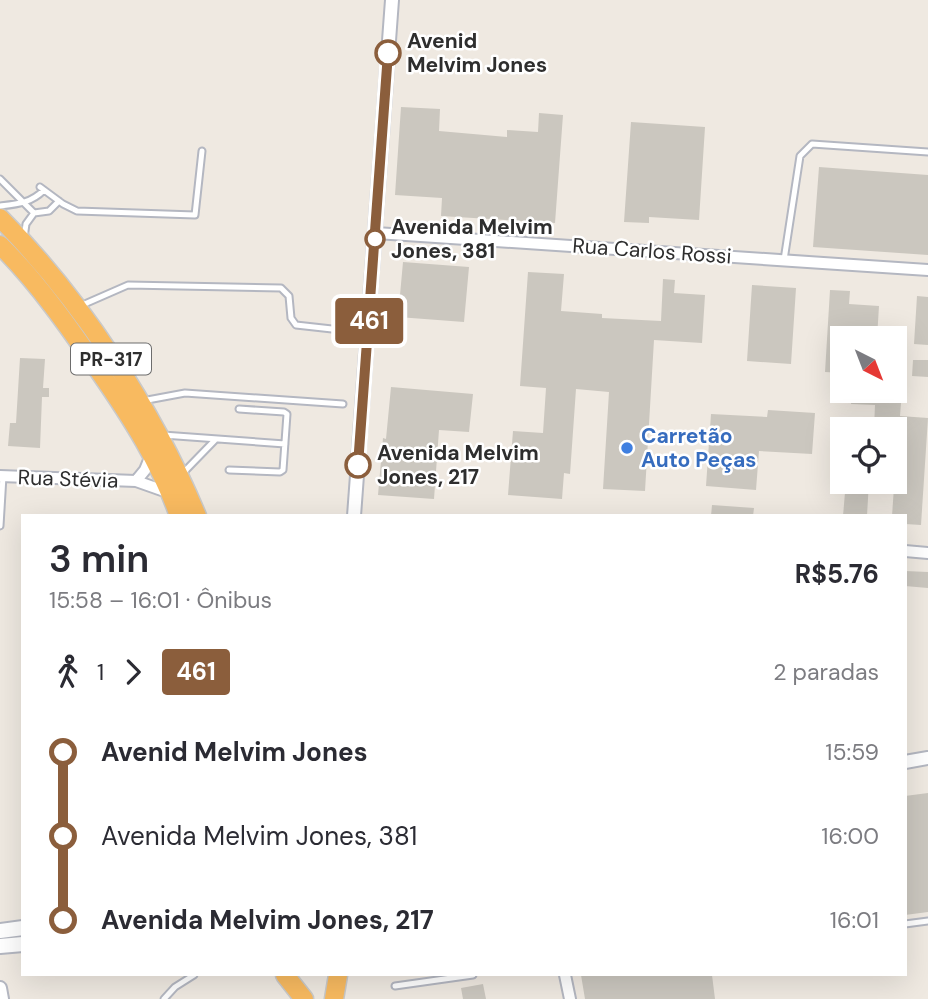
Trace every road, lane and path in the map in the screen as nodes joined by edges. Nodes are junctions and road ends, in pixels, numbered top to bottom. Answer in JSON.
{"nodes":[{"id":1,"x":392,"y":0,"type":"edge"},
{"id":2,"x":202,"y":151,"type":"dead end"},
{"id":3,"x":928,"y":152,"type":"edge"},
{"id":4,"x":0,"y":179,"type":"edge"},
{"id":5,"x":59,"y":201,"type":"junction"},
{"id":6,"x":25,"y":204,"type":"junction"},
{"id":7,"x":0,"y":206,"type":"edge"},
{"id":8,"x":34,"y":213,"type":"junction"},
{"id":9,"x":0,"y":218,"type":"edge"},
{"id":10,"x":376,"y":233,"type":"junction"},
{"id":11,"x":23,"y":241,"type":"junction"},
{"id":12,"x":0,"y":245,"type":"edge"},
{"id":13,"x":784,"y":260,"type":"junction"},
{"id":14,"x":928,"y":270,"type":"edge"},
{"id":15,"x":77,"y":308,"type":"junction"},
{"id":16,"x":368,"y":332,"type":"junction"},
{"id":17,"x":139,"y":401,"type":"junction"},
{"id":18,"x":343,"y":404,"type":"dead end"},
{"id":19,"x":239,"y":409,"type":"dead end"},
{"id":20,"x":158,"y":434,"type":"junction"},
{"id":21,"x":215,"y":440,"type":"junction"},
{"id":22,"x":285,"y":444,"type":"junction"},
{"id":23,"x":152,"y":453,"type":"junction"},
{"id":24,"x":229,"y":470,"type":"dead end"},
{"id":25,"x":180,"y":475,"type":"junction"},
{"id":26,"x":2,"y":476,"type":"edge"},
{"id":27,"x":136,"y":481,"type":"junction"},
{"id":28,"x":171,"y":493,"type":"junction"},
{"id":29,"x":178,"y":514,"type":"edge"},
{"id":30,"x":196,"y":514,"type":"edge"},
{"id":31,"x":354,"y":514,"type":"edge"},
{"id":32,"x":0,"y":526,"type":"edge"},
{"id":33,"x":907,"y":551,"type":"edge"},
{"id":34,"x":928,"y":553,"type":"edge"},
{"id":35,"x":928,"y":758,"type":"edge"},
{"id":36,"x":907,"y":762,"type":"edge"},
{"id":37,"x":928,"y":920,"type":"edge"},
{"id":38,"x":907,"y":924,"type":"edge"},
{"id":39,"x":21,"y":928,"type":"edge"},
{"id":40,"x":0,"y":931,"type":"edge"},
{"id":41,"x":21,"y":944,"type":"edge"},
{"id":42,"x":0,"y":946,"type":"edge"},
{"id":43,"x":192,"y":976,"type":"edge"},
{"id":44,"x":286,"y":976,"type":"edge"},
{"id":45,"x":338,"y":976,"type":"edge"},
{"id":46,"x":456,"y":976,"type":"edge"},
{"id":47,"x":565,"y":976,"type":"edge"},
{"id":48,"x":438,"y":977,"type":"edge"},
{"id":49,"x":395,"y":986,"type":"dead end"},
{"id":50,"x":0,"y":988,"type":"edge"},
{"id":51,"x":2,"y":999,"type":"edge"},
{"id":52,"x":164,"y":999,"type":"edge"},
{"id":53,"x":304,"y":999,"type":"edge"},
{"id":54,"x":334,"y":999,"type":"edge"},
{"id":55,"x":570,"y":999,"type":"edge"}],
"edges":[{"from":1,"to":10,"type":"street"},
{"from":2,"to":5,"type":"lane"},
{"from":3,"to":13,"type":"lane"},
{"from":4,"to":6,"type":"lane"},
{"from":5,"to":6,"type":"lane"},
{"from":5,"to":8,"type":"lane"},
{"from":6,"to":7,"type":"lane"},
{"from":6,"to":8,"type":"lane"},
{"from":8,"to":11,"type":"lane"},
{"from":9,"to":11,"type":"highway","number":"PR-317"},
{"from":10,"to":13,"type":"street","name":"Rua Carlos Rossi"},
{"from":10,"to":16,"type":"street"},
{"from":11,"to":15,"type":"highway","number":"PR-317"},
{"from":12,"to":23,"type":"highway","number":"PR-317"},
{"from":13,"to":14,"type":"street","name":"Rua Carlos Rossi"},
{"from":15,"to":16,"type":"lane"},
{"from":15,"to":17,"type":"highway","number":"PR-317"},
{"from":16,"to":31,"type":"street"},
{"from":17,"to":18,"type":"lane"},
{"from":17,"to":20,"type":"highway","number":"PR-317"},
{"from":19,"to":22,"type":"lane"},
{"from":20,"to":21,"type":"lane"},
{"from":20,"to":25,"type":"highway","number":"PR-317"},
{"from":21,"to":22,"type":"lane"},
{"from":21,"to":25,"type":"lane"},
{"from":22,"to":24,"type":"lane"},
{"from":23,"to":27,"type":"street","name":"Rua Stévia"},
{"from":23,"to":28,"type":"highway","number":"PR-317"},
{"from":25,"to":30,"type":"highway","number":"PR-317"},
{"from":26,"to":27,"type":"street","name":"Rua Stévia"},
{"from":26,"to":32,"type":"lane"},
{"from":27,"to":28,"type":"street","name":"Rua Stévia"},
{"from":28,"to":29,"type":"highway","number":"PR-317"},
{"from":33,"to":34,"type":"street"},
{"from":35,"to":36,"type":"street"},
{"from":37,"to":38,"type":"lane"},
{"from":39,"to":40,"type":"main road"},
{"from":41,"to":42,"type":"main road"},
{"from":43,"to":52,"type":"lane"},
{"from":44,"to":53,"type":"highway"},
{"from":45,"to":54,"type":"highway"},
{"from":46,"to":48,"type":"lane"},
{"from":47,"to":55,"type":"street"},
{"from":48,"to":49,"type":"lane"},
{"from":50,"to":51,"type":"street"}]}
